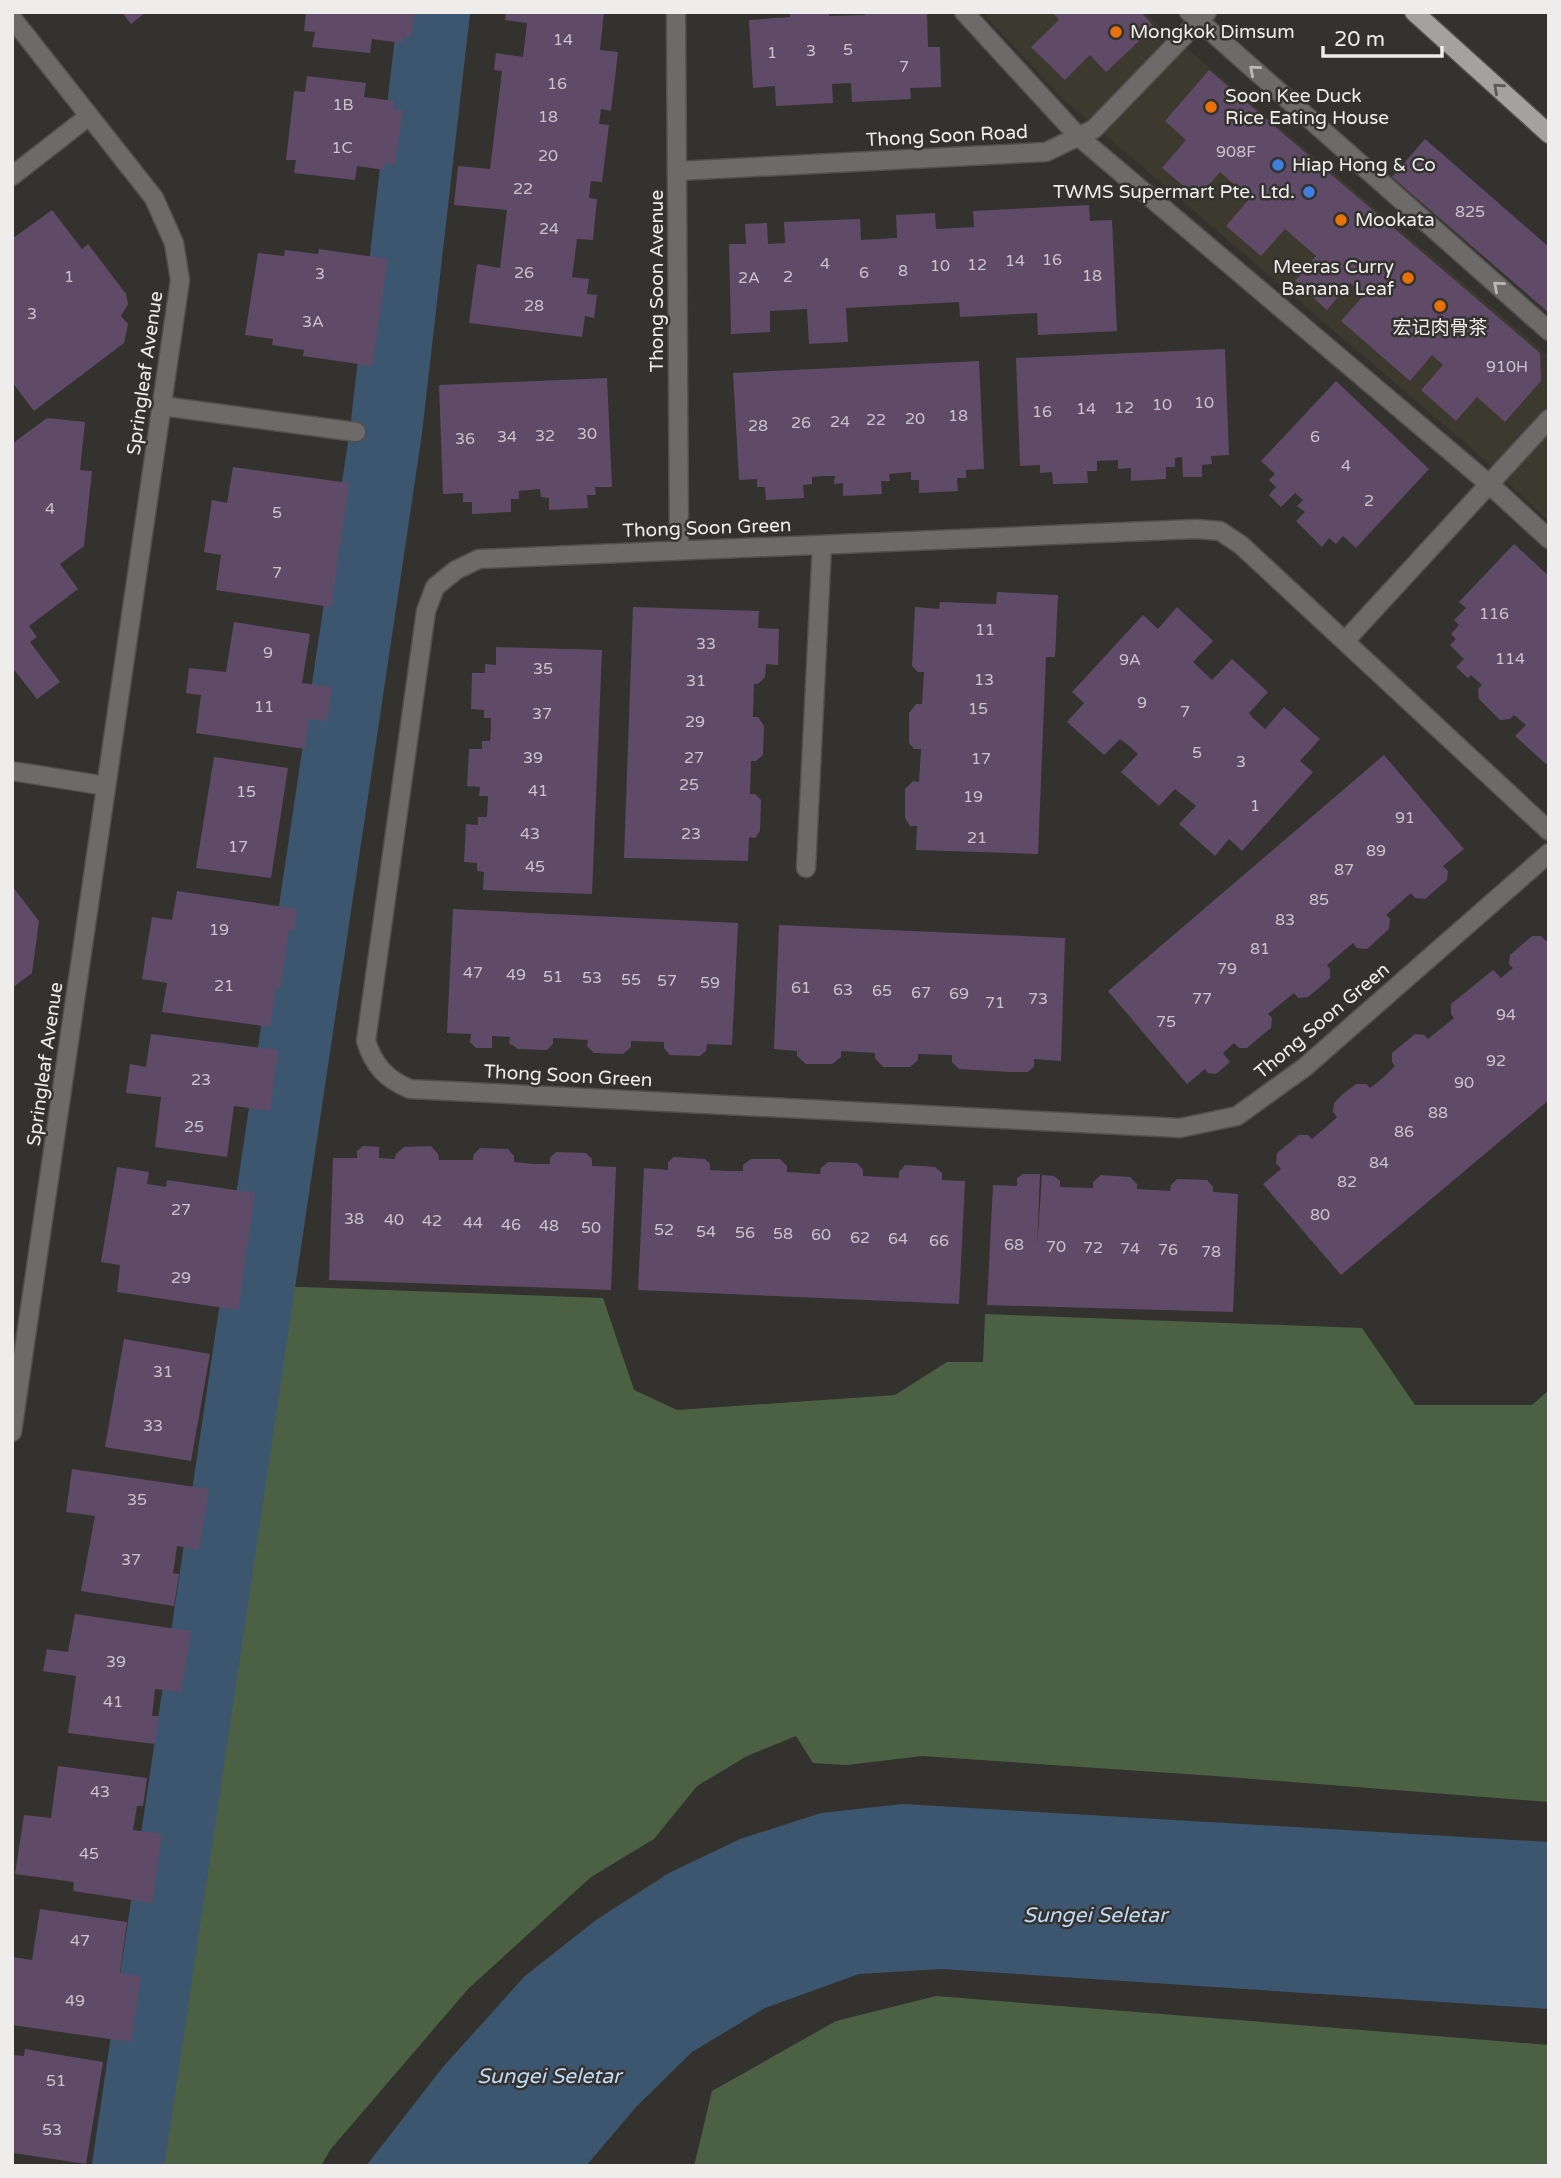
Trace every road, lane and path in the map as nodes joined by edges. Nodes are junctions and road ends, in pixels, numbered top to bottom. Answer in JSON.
{"nodes":[{"id":1,"x":676,"y":12,"type":"edge"},
{"id":2,"x":964,"y":12,"type":"edge"},
{"id":3,"x":1414,"y":12,"type":"edge"},
{"id":4,"x":1198,"y":15,"type":"edge"},
{"id":5,"x":12,"y":18,"type":"edge"},
{"id":6,"x":89,"y":116,"type":"junction"},
{"id":7,"x":1549,"y":134,"type":"edge"},
{"id":8,"x":1079,"y":136,"type":"junction"},
{"id":9,"x":677,"y":171,"type":"junction"},
{"id":10,"x":12,"y":176,"type":"edge"},
{"id":11,"x":1549,"y":331,"type":"edge"},
{"id":12,"x":162,"y":406,"type":"junction"},
{"id":13,"x":1549,"y":419,"type":"edge"},
{"id":14,"x":356,"y":432,"type":"dead end"},
{"id":15,"x":1489,"y":484,"type":"junction"},
{"id":16,"x":1549,"y":539,"type":"edge"},
{"id":17,"x":822,"y":545,"type":"junction"},
{"id":18,"x":679,"y":550,"type":"junction"},
{"id":19,"x":1345,"y":641,"type":"junction"},
{"id":20,"x":12,"y":771,"type":"edge"},
{"id":21,"x":106,"y":786,"type":"junction"},
{"id":22,"x":1549,"y":831,"type":"edge"},
{"id":23,"x":1549,"y":853,"type":"edge"},
{"id":24,"x":806,"y":868,"type":"dead end"},
{"id":25,"x":14,"y":1410,"type":"edge"},
{"id":26,"x":12,"y":1432,"type":"edge"}],
"edges":[{"from":1,"to":9,"type":"street","name":"Thong Soon Avenue"},
{"from":2,"to":8,"type":"street"},
{"from":7,"to":3,"type":"main road","one_way":true},
{"from":4,"to":8,"type":"street","name":"Thong Soon Road"},
{"from":11,"to":4,"type":"street","one_way":true},
{"from":5,"to":6,"type":"street","name":"Springleaf Avenue"},
{"from":6,"to":10,"type":"street"},
{"from":6,"to":12,"type":"street","name":"Springleaf Avenue"},
{"from":8,"to":9,"type":"street","name":"Thong Soon Road"},
{"from":8,"to":15,"type":"street"},
{"from":9,"to":18,"type":"street","name":"Thong Soon Avenue"},
{"from":12,"to":14,"type":"street"},
{"from":12,"to":21,"type":"street","name":"Springleaf Avenue"},
{"from":13,"to":15,"type":"street"},
{"from":15,"to":16,"type":"street"},
{"from":15,"to":19,"type":"street"},
{"from":17,"to":18,"type":"street","name":"Thong Soon Green"},
{"from":17,"to":19,"type":"street","name":"Thong Soon Green"},
{"from":17,"to":24,"type":"street"},
{"from":18,"to":23,"type":"street","name":"Thong Soon Green"},
{"from":19,"to":22,"type":"street","name":"Thong Soon Green"},
{"from":20,"to":21,"type":"street"},
{"from":21,"to":25,"type":"street","name":"Springleaf Avenue"},
{"from":25,"to":26,"type":"street","name":"Springleaf Avenue"}]}
